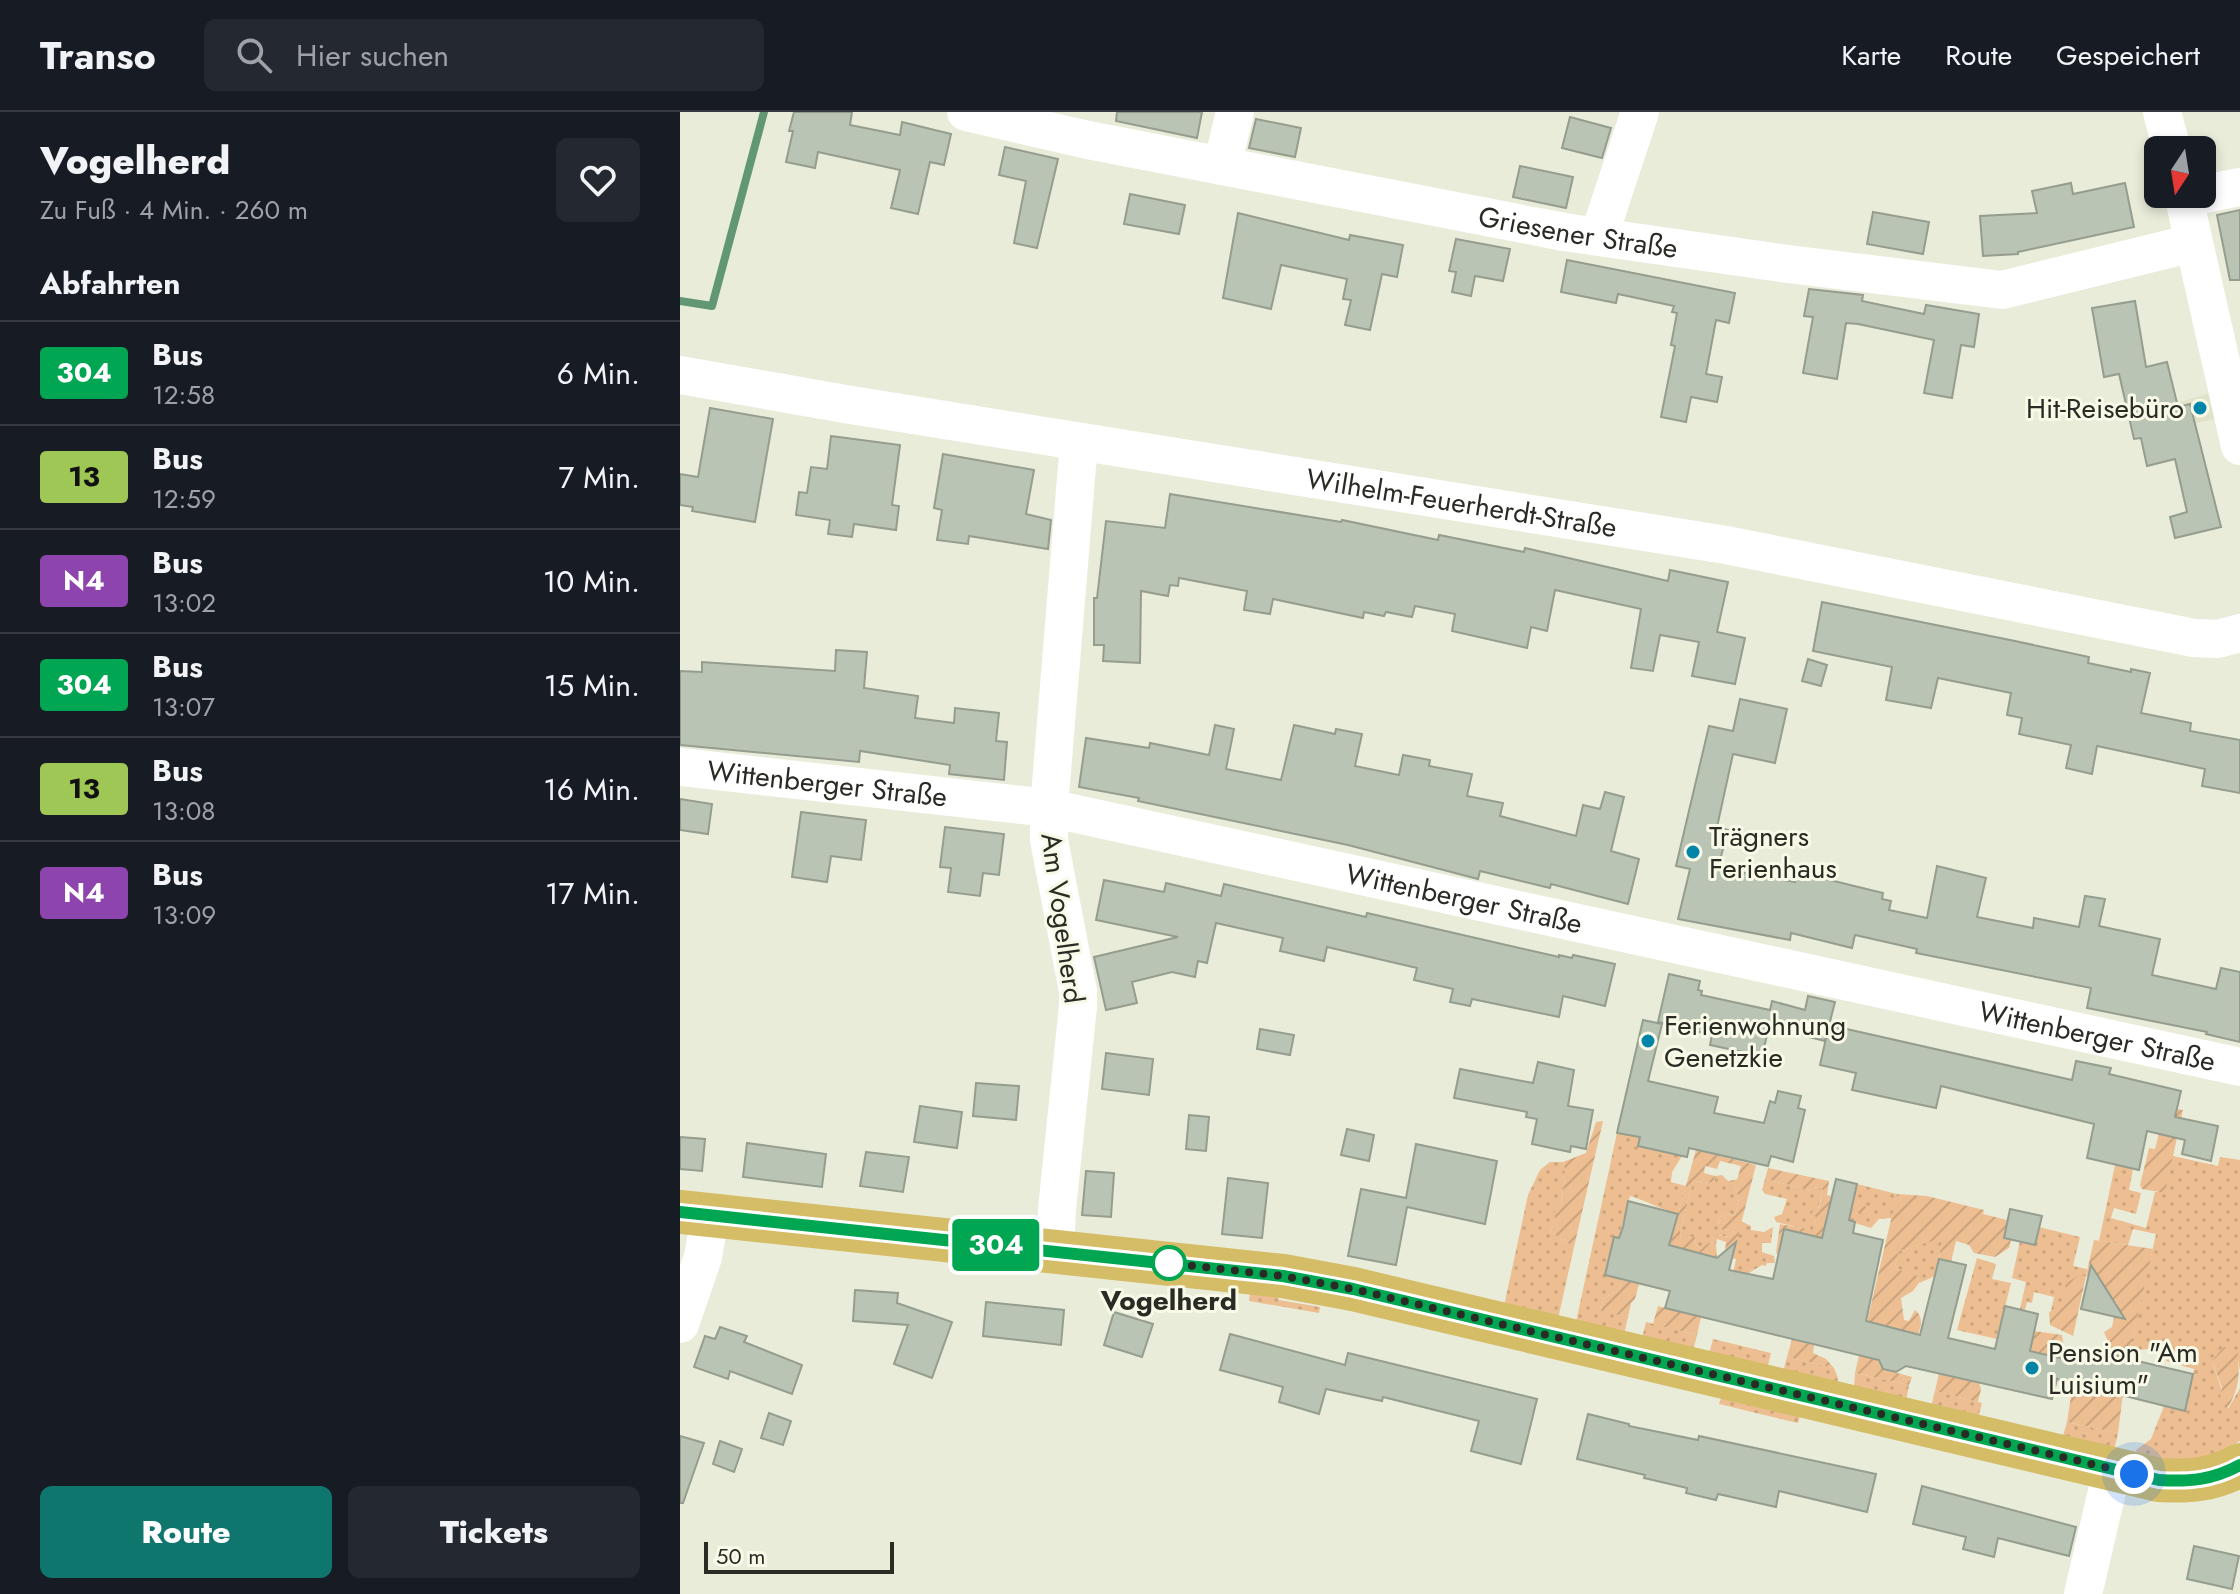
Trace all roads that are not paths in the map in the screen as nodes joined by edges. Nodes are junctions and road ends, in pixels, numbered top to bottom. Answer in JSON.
{"nodes":[{"id":1,"x":966,"y":112,"type":"edge"},
{"id":2,"x":1235,"y":112,"type":"edge"},
{"id":3,"x":1640,"y":112,"type":"edge"},
{"id":4,"x":2162,"y":112,"type":"edge"},
{"id":5,"x":2168,"y":136,"type":"edge"},
{"id":6,"x":1222,"y":166,"type":"junction"},
{"id":7,"x":2240,"y":187,"type":"edge"},
{"id":8,"x":2216,"y":191,"type":"edge"},
{"id":9,"x":2186,"y":208,"type":"edge"},
{"id":10,"x":1599,"y":236,"type":"junction"},
{"id":11,"x":2193,"y":243,"type":"junction"},
{"id":12,"x":680,"y":375,"type":"edge"},
{"id":13,"x":1079,"y":442,"type":"junction"},
{"id":14,"x":2240,"y":446,"type":"edge"},
{"id":15,"x":2240,"y":633,"type":"edge"},
{"id":16,"x":680,"y":767,"type":"edge"},
{"id":17,"x":1049,"y":808,"type":"junction"},
{"id":18,"x":2240,"y":1067,"type":"edge"},
{"id":19,"x":695,"y":1214,"type":"edge"},
{"id":20,"x":1055,"y":1251,"type":"junction"},
{"id":21,"x":680,"y":1324,"type":"edge"},
{"id":22,"x":2240,"y":1465,"type":"edge"},
{"id":23,"x":2112,"y":1470,"type":"junction"},
{"id":24,"x":2083,"y":1594,"type":"edge"}],
"edges":[{"from":1,"to":6,"type":"street","name":"Griesener Straße"},
{"from":2,"to":6,"type":"street"},
{"from":3,"to":10,"type":"street"},
{"from":4,"to":5,"type":"street"},
{"from":6,"to":10,"type":"street","name":"Griesener Straße"},
{"from":7,"to":8,"type":"street"},
{"from":9,"to":11,"type":"street"},
{"from":10,"to":11,"type":"street","name":"Griesener Straße"},
{"from":11,"to":14,"type":"street"},
{"from":12,"to":13,"type":"street","name":"Wilhelm-Feuerherdt-Straße"},
{"from":13,"to":15,"type":"street","name":"Wilhelm-Feuerherdt-Straße"},
{"from":13,"to":17,"type":"street","name":"Am Vogelherd"},
{"from":16,"to":17,"type":"street","name":"Wittenberger Straße"},
{"from":17,"to":18,"type":"street","name":"Wittenberger Straße"},
{"from":17,"to":20,"type":"street","name":"Am Vogelherd"},
{"from":19,"to":20,"type":"main road"},
{"from":19,"to":21,"type":"street"},
{"from":20,"to":23,"type":"main road"},
{"from":22,"to":23,"type":"main road"},
{"from":23,"to":24,"type":"street"}]}
